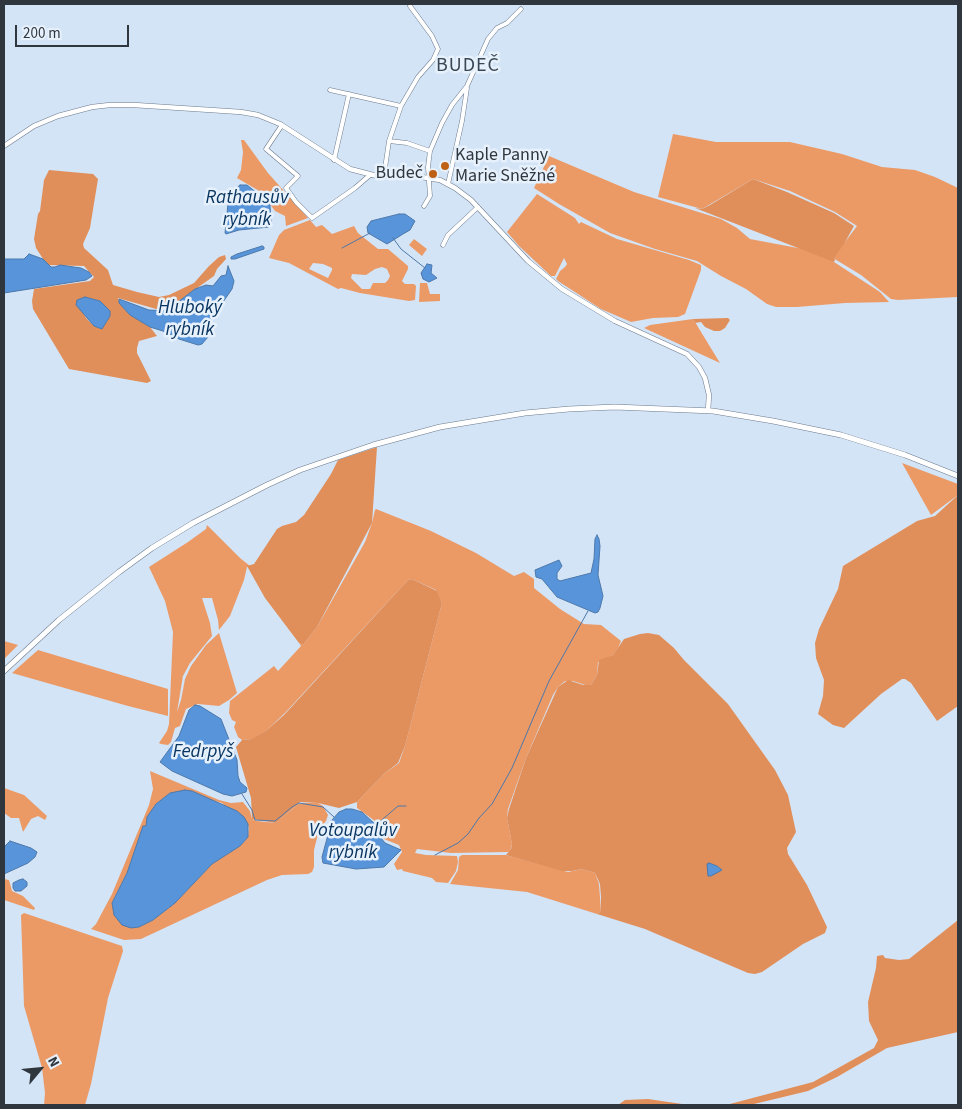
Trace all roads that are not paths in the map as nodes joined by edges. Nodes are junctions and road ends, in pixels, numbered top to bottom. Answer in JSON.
{"nodes":[{"id":1,"x":410,"y":6,"type":"dead end"},
{"id":2,"x":521,"y":9,"type":"dead end"},
{"id":3,"x":467,"y":86,"type":"junction"},
{"id":4,"x":330,"y":90,"type":"dead end"},
{"id":5,"x":349,"y":94,"type":"junction"},
{"id":6,"x":401,"y":106,"type":"junction"},
{"id":7,"x":282,"y":125,"type":"junction"},
{"id":8,"x":389,"y":141,"type":"junction"},
{"id":9,"x":4,"y":146,"type":"edge"},
{"id":10,"x":430,"y":151,"type":"junction"},
{"id":11,"x":334,"y":160,"type":"junction"},
{"id":12,"x":370,"y":174,"type":"junction"},
{"id":13,"x":384,"y":175,"type":"junction"},
{"id":14,"x":429,"y":177,"type":"junction"},
{"id":15,"x":448,"y":184,"type":"junction"},
{"id":16,"x":424,"y":206,"type":"dead end"},
{"id":17,"x":478,"y":207,"type":"junction"},
{"id":18,"x":443,"y":245,"type":"dead end"},
{"id":19,"x":708,"y":411,"type":"junction"},
{"id":20,"x":958,"y":476,"type":"edge"},
{"id":21,"x":4,"y":671,"type":"edge"}],
"edges":[{"from":1,"to":6,"type":"street"},
{"from":2,"to":3,"type":"street"},
{"from":3,"to":10,"type":"street"},
{"from":3,"to":15,"type":"street"},
{"from":4,"to":5,"type":"street"},
{"from":5,"to":6,"type":"street"},
{"from":5,"to":11,"type":"street"},
{"from":6,"to":8,"type":"street"},
{"from":7,"to":9,"type":"street"},
{"from":7,"to":11,"type":"street"},
{"from":7,"to":12,"type":"street"},
{"from":8,"to":10,"type":"street"},
{"from":8,"to":13,"type":"street"},
{"from":10,"to":14,"type":"street"},
{"from":11,"to":12,"type":"street"},
{"from":12,"to":13,"type":"street"},
{"from":13,"to":14,"type":"street"},
{"from":14,"to":15,"type":"street"},
{"from":14,"to":16,"type":"street"},
{"from":15,"to":17,"type":"street"},
{"from":17,"to":18,"type":"street"},
{"from":17,"to":19,"type":"street"},
{"from":19,"to":20,"type":"main road"},
{"from":19,"to":21,"type":"main road"}]}
